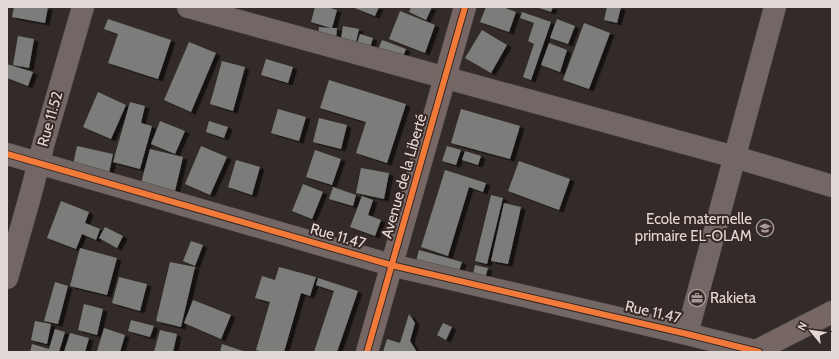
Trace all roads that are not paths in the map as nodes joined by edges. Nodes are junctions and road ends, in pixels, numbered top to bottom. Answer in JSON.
{"nodes":[{"id":1,"x":83,"y":7,"type":"edge"},
{"id":2,"x":188,"y":7,"type":"edge"},
{"id":3,"x":465,"y":7,"type":"edge"},
{"id":4,"x":774,"y":7,"type":"edge"},
{"id":5,"x":445,"y":78,"type":"junction"},
{"id":6,"x":7,"y":154,"type":"edge"},
{"id":7,"x":736,"y":157,"type":"junction"},
{"id":8,"x":38,"y":163,"type":"junction"},
{"id":9,"x":832,"y":186,"type":"edge"},
{"id":10,"x":392,"y":265,"type":"junction"},
{"id":11,"x":7,"y":278,"type":"edge"},
{"id":12,"x":832,"y":312,"type":"edge"},
{"id":13,"x":687,"y":334,"type":"junction"},
{"id":14,"x":367,"y":352,"type":"edge"},
{"id":15,"x":757,"y":352,"type":"edge"}],
"edges":[{"from":1,"to":8,"type":"street","name":"Rue 11.52"},
{"from":2,"to":5,"type":"street"},
{"from":3,"to":5,"type":"main road","name":"Avenue de la Liberté"},
{"from":4,"to":7,"type":"street"},
{"from":5,"to":7,"type":"street"},
{"from":5,"to":10,"type":"main road","name":"Avenue de la Liberté"},
{"from":6,"to":8,"type":"street","name":"Rue 11.47"},
{"from":7,"to":9,"type":"street"},
{"from":7,"to":13,"type":"street"},
{"from":8,"to":10,"type":"street","name":"Rue 11.47"},
{"from":8,"to":11,"type":"street","name":"Rue 11.52"},
{"from":10,"to":13,"type":"street","name":"Rue 11.47"},
{"from":10,"to":14,"type":"main road","name":"Avenue de la Liberté"},
{"from":12,"to":15,"type":"main road"},
{"from":13,"to":15,"type":"street","name":"Rue 11.47"}]}
